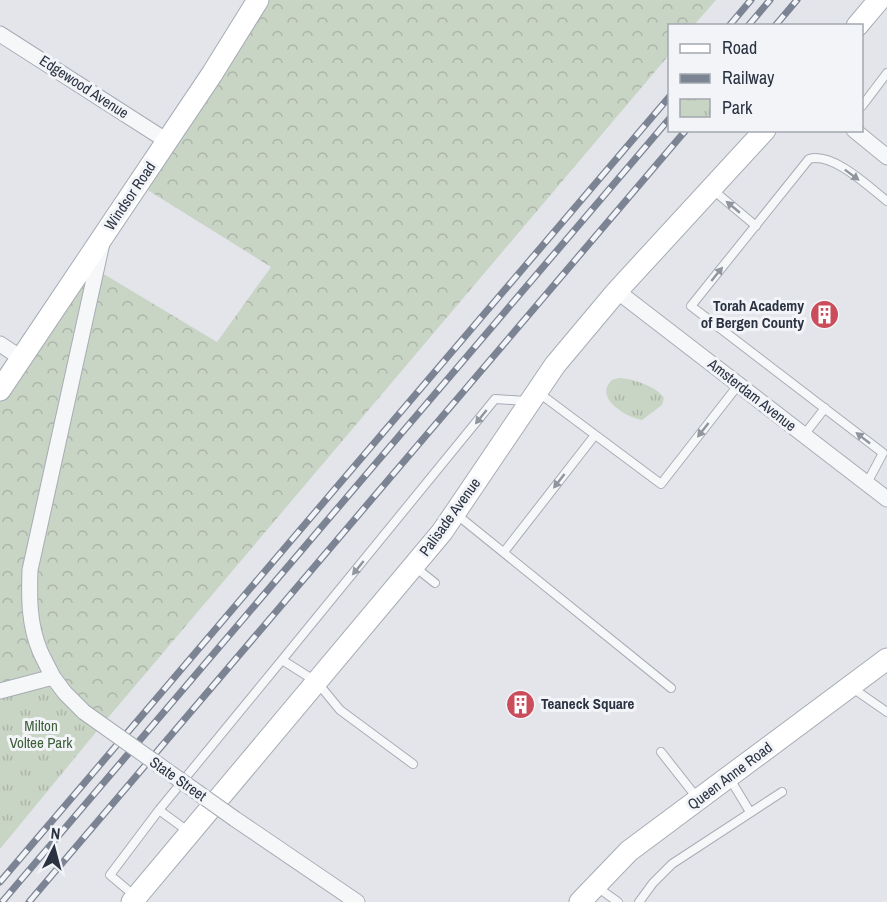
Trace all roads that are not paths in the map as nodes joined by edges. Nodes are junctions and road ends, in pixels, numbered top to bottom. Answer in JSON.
{"nodes":[{"id":1,"x":258,"y":0,"type":"edge"},
{"id":2,"x":879,"y":0,"type":"edge"},
{"id":3,"x":860,"y":24,"type":"edge"},
{"id":4,"x":0,"y":34,"type":"edge"},
{"id":5,"x":887,"y":73,"type":"edge"},
{"id":6,"x":863,"y":103,"type":"edge"},
{"id":7,"x":763,"y":132,"type":"edge"},
{"id":8,"x":856,"y":132,"type":"edge"},
{"id":9,"x":167,"y":141,"type":"junction"},
{"id":10,"x":887,"y":157,"type":"edge"},
{"id":11,"x":711,"y":189,"type":"junction"},
{"id":12,"x":887,"y":201,"type":"edge"},
{"id":13,"x":756,"y":225,"type":"junction"},
{"id":14,"x":104,"y":235,"type":"junction"},
{"id":15,"x":617,"y":291,"type":"junction"},
{"id":16,"x":0,"y":344,"type":"edge"},
{"id":17,"x":21,"y":358,"type":"junction"},
{"id":18,"x":739,"y":384,"type":"junction"},
{"id":19,"x":0,"y":390,"type":"edge"},
{"id":20,"x":534,"y":396,"type":"junction"},
{"id":21,"x":825,"y":408,"type":"junction"},
{"id":22,"x":595,"y":435,"type":"junction"},
{"id":23,"x":804,"y":435,"type":"junction"},
{"id":24,"x":867,"y":483,"type":"junction"},
{"id":25,"x":887,"y":499,"type":"edge"},
{"id":26,"x":455,"y":513,"type":"junction"},
{"id":27,"x":504,"y":552,"type":"junction"},
{"id":28,"x":414,"y":566,"type":"junction"},
{"id":29,"x":435,"y":583,"type":"dead end"},
{"id":30,"x":887,"y":659,"type":"edge"},
{"id":31,"x":282,"y":660,"type":"junction"},
{"id":32,"x":53,"y":677,"type":"junction"},
{"id":33,"x":317,"y":682,"type":"junction"},
{"id":34,"x":850,"y":686,"type":"junction"},
{"id":35,"x":671,"y":688,"type":"dead end"},
{"id":36,"x":0,"y":691,"type":"edge"},
{"id":37,"x":887,"y":712,"type":"edge"},
{"id":38,"x":661,"y":752,"type":"dead end"},
{"id":39,"x":413,"y":764,"type":"dead end"},
{"id":40,"x":729,"y":777,"type":"junction"},
{"id":41,"x":782,"y":792,"type":"dead end"},
{"id":42,"x":699,"y":800,"type":"junction"},
{"id":43,"x":159,"y":810,"type":"junction"},
{"id":44,"x":750,"y":813,"type":"junction"},
{"id":45,"x":190,"y":833,"type":"junction"},
{"id":46,"x":595,"y":886,"type":"junction"},
{"id":47,"x":134,"y":900,"type":"edge"},
{"id":48,"x":357,"y":902,"type":"edge"},
{"id":49,"x":580,"y":902,"type":"edge"},
{"id":50,"x":618,"y":902,"type":"edge"},
{"id":51,"x":639,"y":902,"type":"edge"}],
"edges":[{"from":1,"to":9,"type":"street","name":"Windsor Road"},
{"from":2,"to":3,"type":"street"},
{"from":4,"to":9,"type":"street","name":"Edgewood Avenue"},
{"from":5,"to":6,"type":"lane"},
{"from":7,"to":11,"type":"street","name":"Palisade Avenue"},
{"from":8,"to":10,"type":"street"},
{"from":9,"to":14,"type":"street","name":"Windsor Road"},
{"from":13,"to":11,"type":"lane","one_way":true},
{"from":11,"to":15,"type":"street","name":"Palisade Avenue"},
{"from":13,"to":12,"type":"lane","one_way":true},
{"from":21,"to":13,"type":"lane","one_way":true},
{"from":14,"to":17,"type":"street","name":"Windsor Road"},
{"from":14,"to":32,"type":"street","name":"State Street"},
{"from":15,"to":18,"type":"street","name":"Amsterdam Avenue"},
{"from":15,"to":20,"type":"street","name":"Palisade Avenue"},
{"from":16,"to":17,"type":"street"},
{"from":17,"to":19,"type":"street","name":"Windsor Road"},
{"from":18,"to":22,"type":"lane","one_way":true},
{"from":18,"to":23,"type":"street","name":"Amsterdam Avenue"},
{"from":20,"to":22,"type":"lane"},
{"from":20,"to":26,"type":"street","name":"Palisade Avenue"},
{"from":20,"to":31,"type":"lane","one_way":true},
{"from":21,"to":23,"type":"lane"},
{"from":24,"to":21,"type":"lane","one_way":true},
{"from":22,"to":27,"type":"lane","one_way":true},
{"from":23,"to":24,"type":"street","name":"Amsterdam Avenue"},
{"from":24,"to":25,"type":"street","name":"Amsterdam Avenue"},
{"from":26,"to":27,"type":"lane"},
{"from":26,"to":28,"type":"street","name":"Palisade Avenue"},
{"from":27,"to":35,"type":"lane"},
{"from":28,"to":29,"type":"lane"},
{"from":28,"to":33,"type":"street","name":"Palisade Avenue"},
{"from":30,"to":34,"type":"street","name":"Queen Anne Road"},
{"from":31,"to":33,"type":"lane"},
{"from":31,"to":43,"type":"lane"},
{"from":32,"to":36,"type":"street"},
{"from":32,"to":48,"type":"street","name":"State Street","bridge":true},
{"from":33,"to":39,"type":"lane"},
{"from":33,"to":45,"type":"street","name":"Palisade Avenue"},
{"from":34,"to":37,"type":"lane"},
{"from":34,"to":40,"type":"street","name":"Queen Anne Road"},
{"from":38,"to":42,"type":"lane"},
{"from":40,"to":42,"type":"street","name":"Queen Anne Road"},
{"from":40,"to":44,"type":"lane"},
{"from":41,"to":44,"type":"lane"},
{"from":42,"to":46,"type":"street","name":"Queen Anne Road"},
{"from":43,"to":45,"type":"lane"},
{"from":43,"to":47,"type":"lane"},
{"from":44,"to":51,"type":"lane"},
{"from":45,"to":47,"type":"street","name":"Palisade Avenue"},
{"from":46,"to":49,"type":"street","name":"Queen Anne Road"},
{"from":46,"to":50,"type":"lane"}]}
